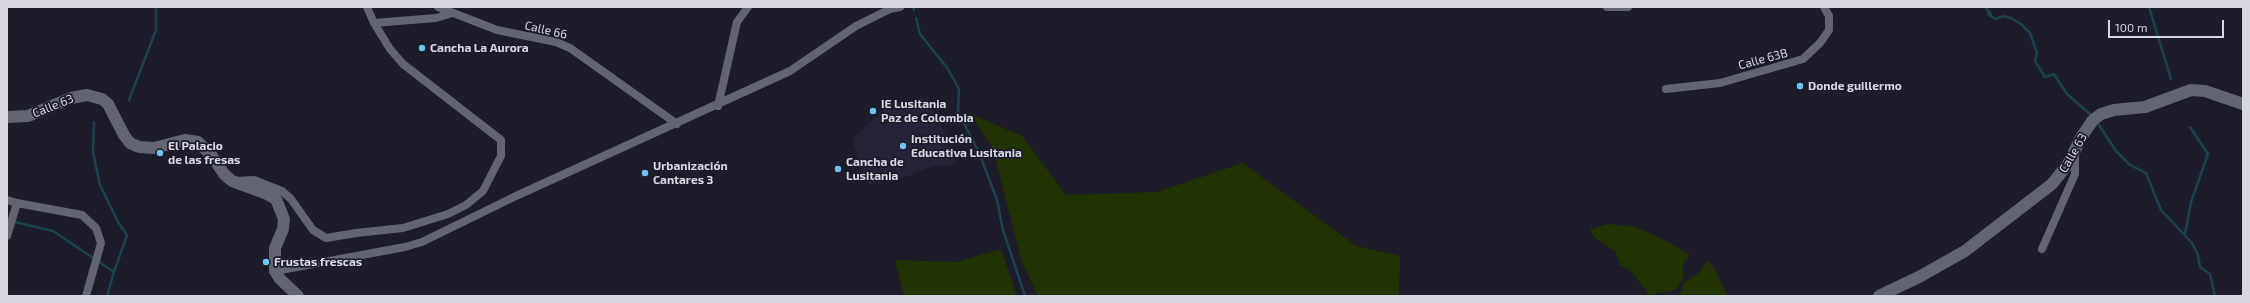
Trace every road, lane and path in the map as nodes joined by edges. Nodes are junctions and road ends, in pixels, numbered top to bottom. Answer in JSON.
{"nodes":[{"id":1,"x":367,"y":7,"type":"edge"},
{"id":2,"x":438,"y":7,"type":"edge"},
{"id":3,"x":748,"y":7,"type":"edge"},
{"id":4,"x":900,"y":7,"type":"edge"},
{"id":5,"x":1607,"y":7,"type":"edge"},
{"id":6,"x":1628,"y":7,"type":"edge"},
{"id":7,"x":1824,"y":7,"type":"edge"},
{"id":8,"x":453,"y":13,"type":"junction"},
{"id":9,"x":374,"y":23,"type":"junction"},
{"id":10,"x":1666,"y":89,"type":"dead end"},
{"id":11,"x":2243,"y":104,"type":"edge"},
{"id":12,"x":718,"y":106,"type":"junction"},
{"id":13,"x":7,"y":117,"type":"edge"},
{"id":14,"x":677,"y":124,"type":"junction"},
{"id":15,"x":2075,"y":151,"type":"junction"},
{"id":16,"x":232,"y":181,"type":"junction"},
{"id":17,"x":7,"y":200,"type":"edge"},
{"id":18,"x":16,"y":203,"type":"junction"},
{"id":19,"x":7,"y":236,"type":"edge"},
{"id":20,"x":2042,"y":249,"type":"dead end"},
{"id":21,"x":275,"y":271,"type":"junction"},
{"id":22,"x":86,"y":296,"type":"edge"},
{"id":23,"x":298,"y":296,"type":"edge"},
{"id":24,"x":1879,"y":296,"type":"edge"}],
"edges":[{"from":1,"to":9,"type":"street"},
{"from":2,"to":8,"type":"street","name":"Calle 66"},
{"from":3,"to":12,"type":"street"},
{"from":4,"to":12,"type":"street"},
{"from":5,"to":6,"type":"street"},
{"from":7,"to":10,"type":"street","name":"Calle 63B"},
{"from":8,"to":9,"type":"street"},
{"from":8,"to":14,"type":"street","name":"Calle 66"},
{"from":9,"to":16,"type":"street"},
{"from":11,"to":15,"type":"main road","name":"Calle 63"},
{"from":12,"to":14,"type":"street"},
{"from":13,"to":16,"type":"main road","name":"Calle 63"},
{"from":14,"to":21,"type":"street"},
{"from":15,"to":20,"type":"street"},
{"from":15,"to":24,"type":"main road","name":"Calle 63"},
{"from":16,"to":21,"type":"main road","name":"Calle 63"},
{"from":17,"to":18,"type":"street"},
{"from":18,"to":19,"type":"street"},
{"from":18,"to":22,"type":"street"},
{"from":21,"to":23,"type":"main road"}]}
